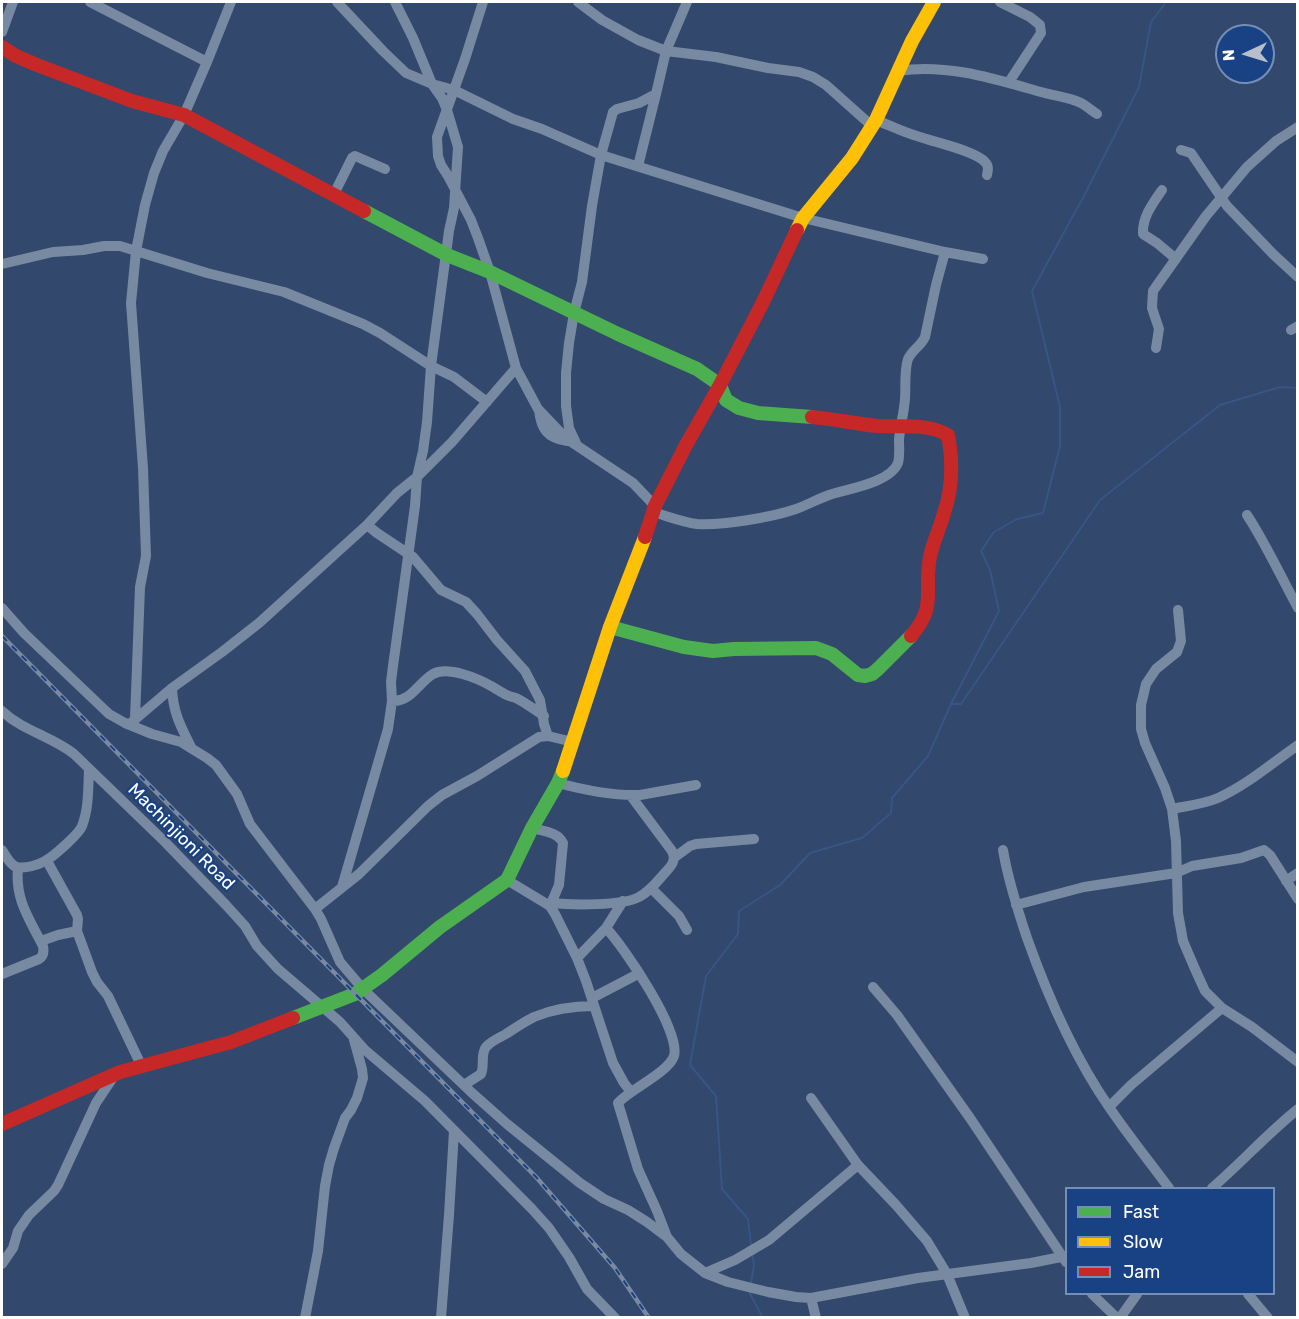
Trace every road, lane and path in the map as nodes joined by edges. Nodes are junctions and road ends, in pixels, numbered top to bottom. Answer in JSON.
{"nodes":[{"id":1,"x":12,"y":2,"type":"edge"},
{"id":2,"x":90,"y":2,"type":"edge"},
{"id":3,"x":231,"y":2,"type":"edge"},
{"id":4,"x":337,"y":2,"type":"edge"},
{"id":5,"x":395,"y":2,"type":"edge"},
{"id":6,"x":483,"y":2,"type":"edge"},
{"id":7,"x":578,"y":2,"type":"edge"},
{"id":8,"x":686,"y":2,"type":"edge"},
{"id":9,"x":1000,"y":2,"type":"edge"},
{"id":10,"x":930,"y":5,"type":"edge"},
{"id":11,"x":2,"y":27,"type":"edge"},
{"id":12,"x":2,"y":46,"type":"edge"},
{"id":13,"x":666,"y":51,"type":"junction"},
{"id":14,"x":207,"y":62,"type":"junction"},
{"id":15,"x":898,"y":71,"type":"junction"},
{"id":16,"x":1010,"y":82,"type":"junction"},
{"id":17,"x":432,"y":84,"type":"junction"},
{"id":18,"x":454,"y":90,"type":"junction"},
{"id":19,"x":656,"y":94,"type":"junction"},
{"id":20,"x":447,"y":110,"type":"junction"},
{"id":21,"x":1096,"y":114,"type":"dead end"},
{"id":22,"x":184,"y":115,"type":"junction"},
{"id":23,"x":874,"y":123,"type":"junction"},
{"id":24,"x":1298,"y":127,"type":"edge"},
{"id":25,"x":1181,"y":150,"type":"dead end"},
{"id":26,"x":601,"y":155,"type":"junction"},
{"id":27,"x":638,"y":166,"type":"junction"},
{"id":28,"x":385,"y":169,"type":"dead end"},
{"id":29,"x":987,"y":175,"type":"dead end"},
{"id":30,"x":1162,"y":190,"type":"dead end"},
{"id":31,"x":456,"y":191,"type":"junction"},
{"id":32,"x":334,"y":194,"type":"junction"},
{"id":33,"x":1222,"y":197,"type":"junction"},
{"id":34,"x":803,"y":218,"type":"junction"},
{"id":35,"x":136,"y":251,"type":"junction"},
{"id":36,"x":945,"y":252,"type":"junction"},
{"id":37,"x":447,"y":255,"type":"junction"},
{"id":38,"x":982,"y":259,"type":"dead end"},
{"id":39,"x":1176,"y":259,"type":"junction"},
{"id":40,"x":2,"y":264,"type":"edge"},
{"id":41,"x":490,"y":272,"type":"junction"},
{"id":42,"x":1298,"y":277,"type":"edge"},
{"id":43,"x":574,"y":313,"type":"junction"},
{"id":44,"x":1156,"y":348,"type":"dead end"},
{"id":45,"x":431,"y":366,"type":"junction"},
{"id":46,"x":516,"y":368,"type":"junction"},
{"id":47,"x":720,"y":385,"type":"junction"},
{"id":48,"x":487,"y":402,"type":"junction"},
{"id":49,"x":900,"y":426,"type":"junction"},
{"id":50,"x":574,"y":443,"type":"junction"},
{"id":51,"x":417,"y":477,"type":"junction"},
{"id":52,"x":654,"y":509,"type":"junction"},
{"id":53,"x":1247,"y":515,"type":"dead end"},
{"id":54,"x":367,"y":525,"type":"junction"},
{"id":55,"x":408,"y":554,"type":"junction"},
{"id":56,"x":2,"y":608,"type":"edge"},
{"id":57,"x":1298,"y":608,"type":"edge"},
{"id":58,"x":1178,"y":610,"type":"dead end"},
{"id":59,"x":610,"y":627,"type":"junction"},
{"id":60,"x":172,"y":688,"type":"junction"},
{"id":61,"x":392,"y":701,"type":"junction"},
{"id":62,"x":2,"y":712,"type":"edge"},
{"id":63,"x":544,"y":716,"type":"junction"},
{"id":64,"x":132,"y":722,"type":"junction"},
{"id":65,"x":549,"y":736,"type":"junction"},
{"id":66,"x":573,"y":742,"type":"junction"},
{"id":67,"x":1298,"y":745,"type":"edge"},
{"id":68,"x":191,"y":747,"type":"junction"},
{"id":69,"x":89,"y":770,"type":"junction"},
{"id":70,"x":558,"y":783,"type":"junction"},
{"id":71,"x":696,"y":785,"type":"dead end"},
{"id":72,"x":631,"y":796,"type":"junction"},
{"id":73,"x":1172,"y":809,"type":"junction"},
{"id":74,"x":532,"y":828,"type":"junction"},
{"id":75,"x":754,"y":839,"type":"dead end"},
{"id":76,"x":2,"y":850,"type":"edge"},
{"id":77,"x":1003,"y":850,"type":"dead end"},
{"id":78,"x":675,"y":857,"type":"junction"},
{"id":79,"x":47,"y":861,"type":"junction"},
{"id":80,"x":18,"y":868,"type":"junction"},
{"id":81,"x":1176,"y":873,"type":"junction"},
{"id":82,"x":1298,"y":873,"type":"edge"},
{"id":83,"x":507,"y":880,"type":"junction"},
{"id":84,"x":1286,"y":881,"type":"junction"},
{"id":85,"x":342,"y":887,"type":"junction"},
{"id":86,"x":651,"y":888,"type":"junction"},
{"id":87,"x":1298,"y":899,"type":"edge"},
{"id":88,"x":623,"y":901,"type":"junction"},
{"id":89,"x":551,"y":905,"type":"junction"},
{"id":90,"x":1016,"y":905,"type":"junction"},
{"id":91,"x":315,"y":909,"type":"junction"},
{"id":92,"x":606,"y":928,"type":"junction"},
{"id":93,"x":687,"y":930,"type":"dead end"},
{"id":94,"x":77,"y":931,"type":"junction"},
{"id":95,"x":41,"y":941,"type":"junction"},
{"id":96,"x":577,"y":958,"type":"junction"},
{"id":97,"x":2,"y":974,"type":"edge"},
{"id":98,"x":638,"y":974,"type":"junction"},
{"id":99,"x":873,"y":987,"type":"dead end"},
{"id":100,"x":363,"y":989,"type":"junction"},
{"id":101,"x":593,"y":1002,"type":"junction"},
{"id":102,"x":322,"y":1006,"type":"junction"},
{"id":103,"x":1222,"y":1008,"type":"junction"},
{"id":104,"x":354,"y":1036,"type":"junction"},
{"id":105,"x":1298,"y":1062,"type":"edge"},
{"id":106,"x":142,"y":1066,"type":"junction"},
{"id":107,"x":116,"y":1074,"type":"junction"},
{"id":108,"x":464,"y":1085,"type":"junction"},
{"id":109,"x":631,"y":1092,"type":"junction"},
{"id":110,"x":811,"y":1098,"type":"dead end"},
{"id":111,"x":1109,"y":1107,"type":"junction"},
{"id":112,"x":1298,"y":1109,"type":"edge"},
{"id":113,"x":2,"y":1124,"type":"edge"},
{"id":114,"x":454,"y":1131,"type":"junction"},
{"id":115,"x":858,"y":1166,"type":"junction"},
{"id":116,"x":1168,"y":1187,"type":"edge"},
{"id":117,"x":1213,"y":1187,"type":"edge"},
{"id":118,"x":667,"y":1237,"type":"junction"},
{"id":119,"x":1065,"y":1259,"type":"edge"},
{"id":120,"x":2,"y":1264,"type":"edge"},
{"id":121,"x":705,"y":1273,"type":"junction"},
{"id":122,"x":947,"y":1274,"type":"junction"},
{"id":123,"x":587,"y":1289,"type":"junction"},
{"id":124,"x":1094,"y":1295,"type":"edge"},
{"id":125,"x":1136,"y":1295,"type":"edge"},
{"id":126,"x":1250,"y":1295,"type":"edge"},
{"id":127,"x":811,"y":1298,"type":"junction"},
{"id":128,"x":305,"y":1317,"type":"edge"},
{"id":129,"x":441,"y":1317,"type":"edge"},
{"id":130,"x":604,"y":1317,"type":"edge"},
{"id":131,"x":615,"y":1317,"type":"edge"},
{"id":132,"x":816,"y":1317,"type":"edge"},
{"id":133,"x":965,"y":1317,"type":"edge"},
{"id":134,"x":1119,"y":1317,"type":"edge"},
{"id":135,"x":1268,"y":1317,"type":"edge"}],
"edges":[{"from":1,"to":11,"type":"street"},
{"from":2,"to":14,"type":"street"},
{"from":3,"to":14,"type":"street"},
{"from":4,"to":17,"type":"street"},
{"from":5,"to":17,"type":"street"},
{"from":6,"to":18,"type":"street"},
{"from":7,"to":13,"type":"street"},
{"from":8,"to":13,"type":"street"},
{"from":9,"to":16,"type":"street"},
{"from":10,"to":15,"type":"street"},
{"from":12,"to":22,"type":"street"},
{"from":13,"to":19,"type":"street"},
{"from":13,"to":23,"type":"street"},
{"from":14,"to":22,"type":"street"},
{"from":15,"to":16,"type":"street"},
{"from":15,"to":23,"type":"street"},
{"from":16,"to":21,"type":"street"},
{"from":17,"to":18,"type":"street"},
{"from":17,"to":20,"type":"street"},
{"from":18,"to":20,"type":"street"},
{"from":18,"to":26,"type":"street"},
{"from":19,"to":26,"type":"street"},
{"from":19,"to":27,"type":"street"},
{"from":20,"to":31,"type":"street"},
{"from":20,"to":31,"type":"street"},
{"from":22,"to":32,"type":"street"},
{"from":22,"to":35,"type":"street"},
{"from":23,"to":29,"type":"street"},
{"from":23,"to":34,"type":"street"},
{"from":24,"to":33,"type":"street"},
{"from":25,"to":33,"type":"street"},
{"from":26,"to":27,"type":"street"},
{"from":26,"to":43,"type":"street"},
{"from":27,"to":34,"type":"street"},
{"from":28,"to":32,"type":"street"},
{"from":30,"to":39,"type":"street"},
{"from":31,"to":37,"type":"street"},
{"from":31,"to":41,"type":"street"},
{"from":32,"to":37,"type":"street"},
{"from":33,"to":39,"type":"street"},
{"from":33,"to":42,"type":"street"},
{"from":34,"to":36,"type":"street"},
{"from":34,"to":47,"type":"street"},
{"from":35,"to":40,"type":"street"},
{"from":35,"to":45,"type":"street"},
{"from":35,"to":64,"type":"street"},
{"from":36,"to":38,"type":"street"},
{"from":36,"to":49,"type":"street"},
{"from":37,"to":41,"type":"street"},
{"from":37,"to":45,"type":"street"},
{"from":39,"to":44,"type":"street"},
{"from":41,"to":43,"type":"street"},
{"from":41,"to":46,"type":"street"},
{"from":43,"to":47,"type":"street"},
{"from":43,"to":50,"type":"street"},
{"from":45,"to":48,"type":"street"},
{"from":45,"to":51,"type":"street"},
{"from":46,"to":48,"type":"street"},
{"from":46,"to":50,"type":"street"},
{"from":47,"to":49,"type":"street"},
{"from":47,"to":52,"type":"street"},
{"from":48,"to":51,"type":"street"},
{"from":49,"to":52,"type":"street"},
{"from":49,"to":59,"type":"street"},
{"from":50,"to":52,"type":"street"},
{"from":51,"to":54,"type":"street"},
{"from":51,"to":55,"type":"street"},
{"from":52,"to":59,"type":"street"},
{"from":53,"to":57,"type":"street"},
{"from":54,"to":55,"type":"street"},
{"from":54,"to":60,"type":"street"},
{"from":55,"to":61,"type":"street"},
{"from":55,"to":63,"type":"street"},
{"from":56,"to":64,"type":"street"},
{"from":58,"to":73,"type":"street"},
{"from":59,"to":66,"type":"street"},
{"from":60,"to":64,"type":"street"},
{"from":60,"to":68,"type":"street"},
{"from":61,"to":63,"type":"street"},
{"from":61,"to":85,"type":"street"},
{"from":62,"to":69,"type":"street","name":"Machinjioni Road"},
{"from":63,"to":65,"type":"street"},
{"from":64,"to":68,"type":"street"},
{"from":65,"to":66,"type":"street"},
{"from":65,"to":85,"type":"street"},
{"from":66,"to":70,"type":"street"},
{"from":67,"to":73,"type":"street"},
{"from":68,"to":91,"type":"street"},
{"from":69,"to":79,"type":"street"},
{"from":69,"to":102,"type":"street","name":"Machinjioni Road"},
{"from":70,"to":72,"type":"street"},
{"from":70,"to":74,"type":"street"},
{"from":71,"to":72,"type":"street"},
{"from":72,"to":78,"type":"street"},
{"from":73,"to":81,"type":"street"},
{"from":74,"to":83,"type":"street"},
{"from":74,"to":89,"type":"street"},
{"from":75,"to":78,"type":"street"},
{"from":76,"to":80,"type":"street"},
{"from":77,"to":90,"type":"street"},
{"from":78,"to":86,"type":"street"},
{"from":79,"to":80,"type":"street"},
{"from":79,"to":94,"type":"street"},
{"from":80,"to":95,"type":"street"},
{"from":81,"to":84,"type":"street"},
{"from":81,"to":90,"type":"street"},
{"from":81,"to":103,"type":"street"},
{"from":82,"to":84,"type":"street"},
{"from":83,"to":89,"type":"street"},
{"from":83,"to":100,"type":"street"},
{"from":84,"to":87,"type":"street"},
{"from":85,"to":91,"type":"street"},
{"from":86,"to":88,"type":"street"},
{"from":86,"to":93,"type":"street"},
{"from":88,"to":89,"type":"street"},
{"from":88,"to":92,"type":"street"},
{"from":89,"to":96,"type":"street"},
{"from":90,"to":111,"type":"street"},
{"from":91,"to":100,"type":"street"},
{"from":92,"to":96,"type":"street"},
{"from":92,"to":98,"type":"street"},
{"from":94,"to":95,"type":"street"},
{"from":94,"to":106,"type":"street"},
{"from":95,"to":97,"type":"street"},
{"from":96,"to":101,"type":"street"},
{"from":98,"to":101,"type":"street"},
{"from":98,"to":109,"type":"street"},
{"from":99,"to":119,"type":"street"},
{"from":100,"to":102,"type":"street"},
{"from":100,"to":108,"type":"street"},
{"from":101,"to":108,"type":"street"},
{"from":101,"to":109,"type":"street"},
{"from":102,"to":104,"type":"street","name":"Machinjioni Road"},
{"from":102,"to":106,"type":"street"},
{"from":103,"to":105,"type":"street"},
{"from":103,"to":111,"type":"street"},
{"from":104,"to":114,"type":"street","name":"Machinjioni Road"},
{"from":104,"to":128,"type":"street"},
{"from":106,"to":107,"type":"street"},
{"from":107,"to":113,"type":"street"},
{"from":107,"to":120,"type":"street"},
{"from":108,"to":118,"type":"street"},
{"from":109,"to":118,"type":"street"},
{"from":110,"to":115,"type":"street"},
{"from":111,"to":116,"type":"street"},
{"from":112,"to":117,"type":"street"},
{"from":114,"to":123,"type":"street","name":"Machinjioni Road"},
{"from":114,"to":129,"type":"street"},
{"from":115,"to":121,"type":"street"},
{"from":115,"to":122,"type":"street"},
{"from":118,"to":121,"type":"street"},
{"from":119,"to":122,"type":"street"},
{"from":121,"to":127,"type":"street"},
{"from":122,"to":127,"type":"street"},
{"from":122,"to":133,"type":"street"},
{"from":123,"to":130,"type":"street"},
{"from":123,"to":131,"type":"street"},
{"from":124,"to":134,"type":"street"},
{"from":125,"to":134,"type":"street"},
{"from":126,"to":135,"type":"street"},
{"from":127,"to":132,"type":"street"}]}
